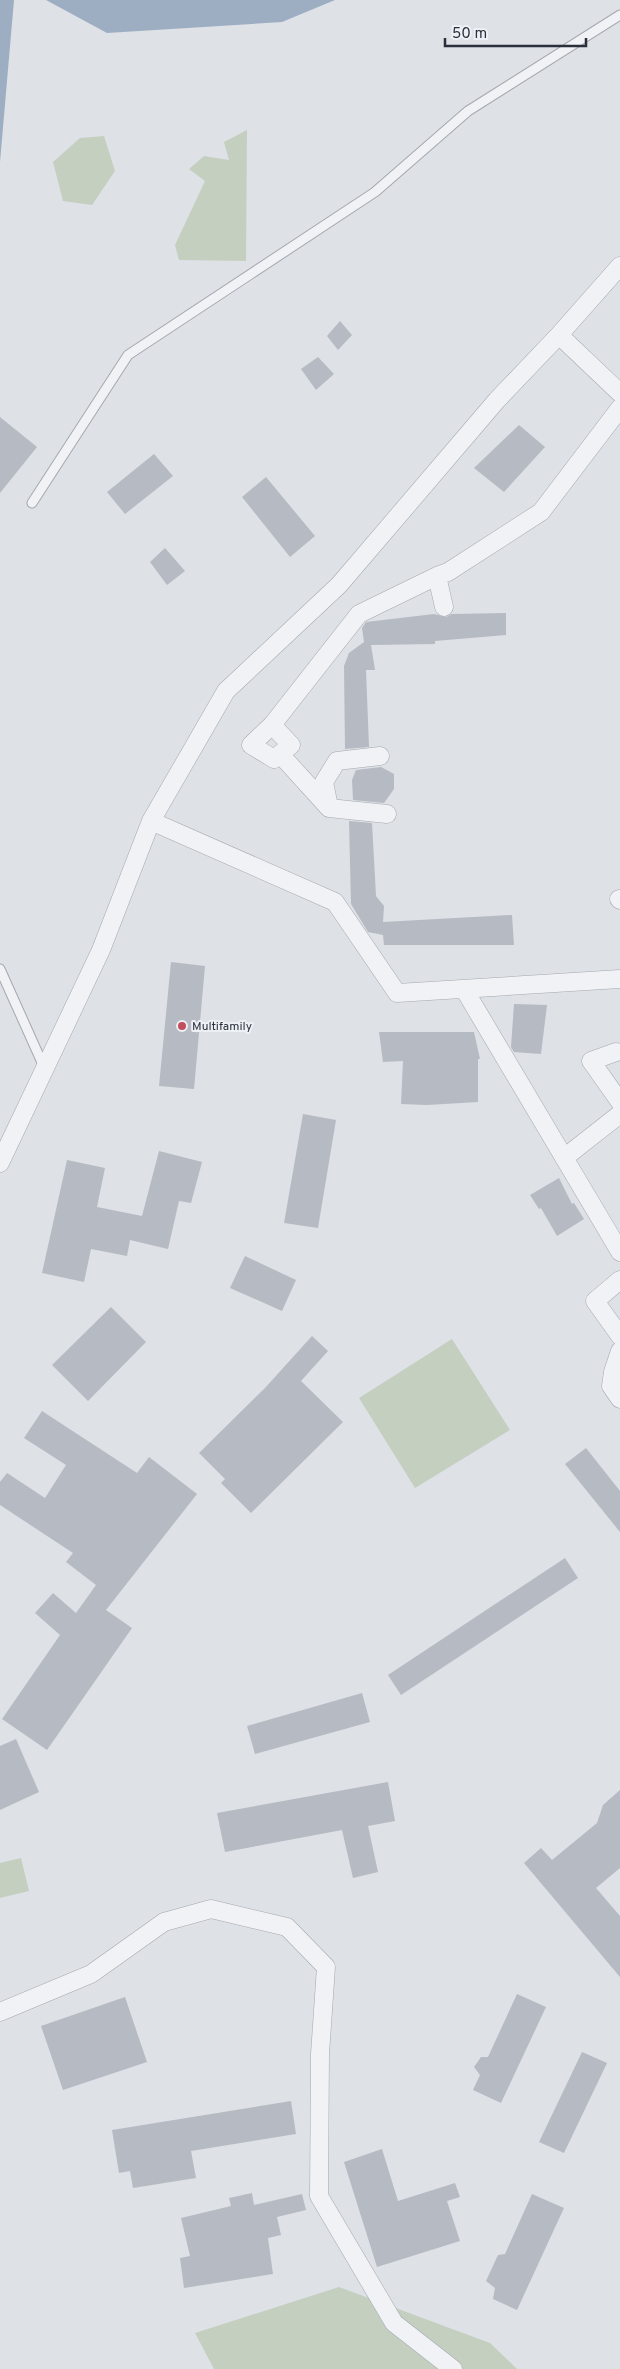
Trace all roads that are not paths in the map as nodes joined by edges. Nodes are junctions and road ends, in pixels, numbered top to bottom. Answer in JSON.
{"nodes":[{"id":1,"x":620,"y":15,"type":"edge"},
{"id":2,"x":620,"y":266,"type":"edge"},
{"id":3,"x":559,"y":335,"type":"junction"},
{"id":4,"x":620,"y":393,"type":"edge"},
{"id":5,"x":620,"y":408,"type":"edge"},
{"id":6,"x":32,"y":503,"type":"dead end"},
{"id":7,"x":437,"y":576,"type":"junction"},
{"id":8,"x":444,"y":607,"type":"dead end"},
{"id":9,"x":272,"y":725,"type":"junction"},
{"id":10,"x":280,"y":754,"type":"junction"},
{"id":11,"x":380,"y":756,"type":"dead end"},
{"id":12,"x":329,"y":808,"type":"junction"},
{"id":13,"x":387,"y":814,"type":"dead end"},
{"id":14,"x":151,"y":821,"type":"junction"},
{"id":15,"x":0,"y":969,"type":"edge"},
{"id":16,"x":620,"y":980,"type":"edge"},
{"id":17,"x":464,"y":989,"type":"junction"},
{"id":18,"x":616,"y":1052,"type":"dead end"},
{"id":19,"x":45,"y":1068,"type":"junction"},
{"id":20,"x":620,"y":1102,"type":"edge"},
{"id":21,"x":620,"y":1114,"type":"edge"},
{"id":22,"x":564,"y":1158,"type":"junction"},
{"id":23,"x":0,"y":1163,"type":"edge"},
{"id":24,"x":620,"y":1252,"type":"edge"},
{"id":25,"x":620,"y":1280,"type":"edge"},
{"id":26,"x":620,"y":1336,"type":"edge"},
{"id":27,"x":620,"y":1351,"type":"edge"},
{"id":28,"x":620,"y":1399,"type":"edge"},
{"id":29,"x":0,"y":2012,"type":"edge"},
{"id":30,"x":453,"y":2369,"type":"edge"}],
"edges":[{"from":1,"to":6,"type":"lane"},
{"from":2,"to":3,"type":"street"},
{"from":3,"to":4,"type":"street"},
{"from":3,"to":14,"type":"street"},
{"from":5,"to":7,"type":"street"},
{"from":7,"to":8,"type":"street"},
{"from":7,"to":9,"type":"street"},
{"from":9,"to":10,"type":"street"},
{"from":9,"to":10,"type":"street"},
{"from":10,"to":12,"type":"street"},
{"from":11,"to":12,"type":"street"},
{"from":12,"to":13,"type":"street"},
{"from":14,"to":17,"type":"street"},
{"from":14,"to":19,"type":"street"},
{"from":15,"to":19,"type":"lane"},
{"from":16,"to":17,"type":"street"},
{"from":17,"to":22,"type":"street"},
{"from":18,"to":20,"type":"street"},
{"from":19,"to":23,"type":"street"},
{"from":21,"to":22,"type":"street"},
{"from":22,"to":24,"type":"street"},
{"from":25,"to":26,"type":"street"},
{"from":27,"to":28,"type":"street"},
{"from":29,"to":30,"type":"street"}]}
